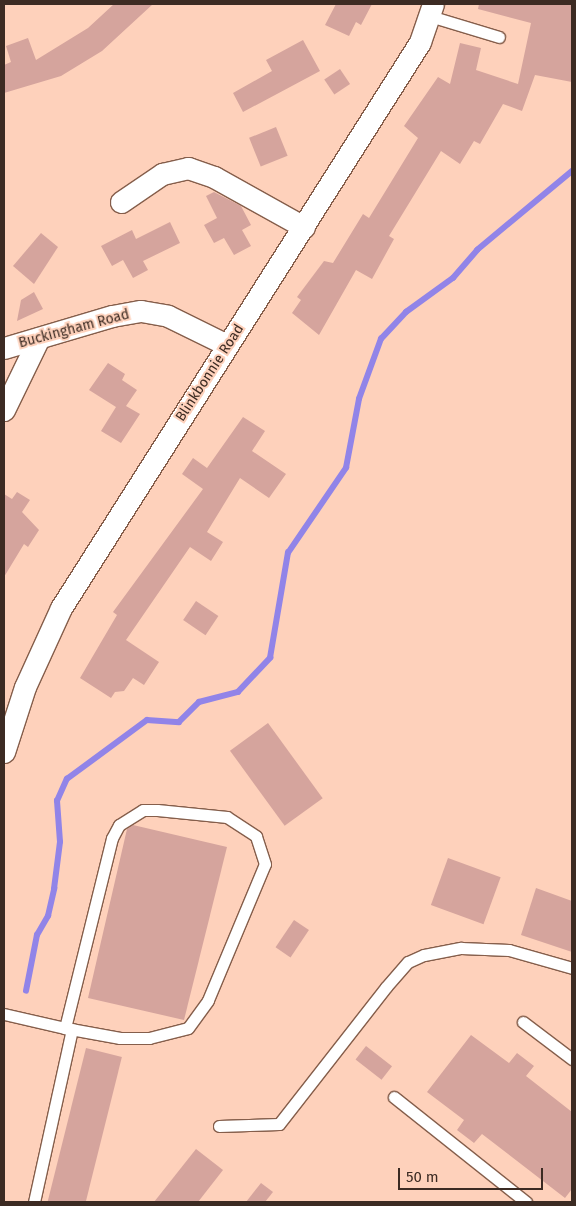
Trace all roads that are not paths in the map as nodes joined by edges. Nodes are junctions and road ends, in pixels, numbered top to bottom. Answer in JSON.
{"nodes":[{"id":1,"x":432,"y":10,"type":"edge"},
{"id":2,"x":499,"y":37,"type":"dead end"},
{"id":3,"x":121,"y":202,"type":"dead end"},
{"id":4,"x":304,"y":227,"type":"junction"},
{"id":5,"x":39,"y":338,"type":"junction"},
{"id":6,"x":227,"y":345,"type":"junction"},
{"id":7,"x":4,"y":348,"type":"edge"},
{"id":8,"x":4,"y":410,"type":"edge"},
{"id":9,"x":4,"y":752,"type":"edge"},
{"id":10,"x":572,"y":968,"type":"edge"},
{"id":11,"x":4,"y":1014,"type":"edge"},
{"id":12,"x":523,"y":1022,"type":"dead end"},
{"id":13,"x":68,"y":1029,"type":"junction"},
{"id":14,"x":572,"y":1059,"type":"edge"},
{"id":15,"x":394,"y":1097,"type":"dead end"},
{"id":16,"x":219,"y":1126,"type":"dead end"},
{"id":17,"x":34,"y":1202,"type":"edge"},
{"id":18,"x":526,"y":1202,"type":"edge"}],
"edges":[{"from":1,"to":2,"type":"lane"},
{"from":1,"to":4,"type":"street","name":"Blinkbonnie Road"},
{"from":3,"to":4,"type":"street"},
{"from":4,"to":6,"type":"street","name":"Blinkbonnie Road"},
{"from":5,"to":6,"type":"street","name":"Buckingham Road"},
{"from":5,"to":7,"type":"street","name":"Buckingham Road"},
{"from":5,"to":8,"type":"street"},
{"from":6,"to":9,"type":"street","name":"Blinkbonnie Road"},
{"from":10,"to":16,"type":"lane"},
{"from":11,"to":13,"type":"lane"},
{"from":12,"to":14,"type":"lane"},
{"from":13,"to":13,"type":"lane"},
{"from":13,"to":17,"type":"lane"},
{"from":15,"to":18,"type":"lane"}]}
